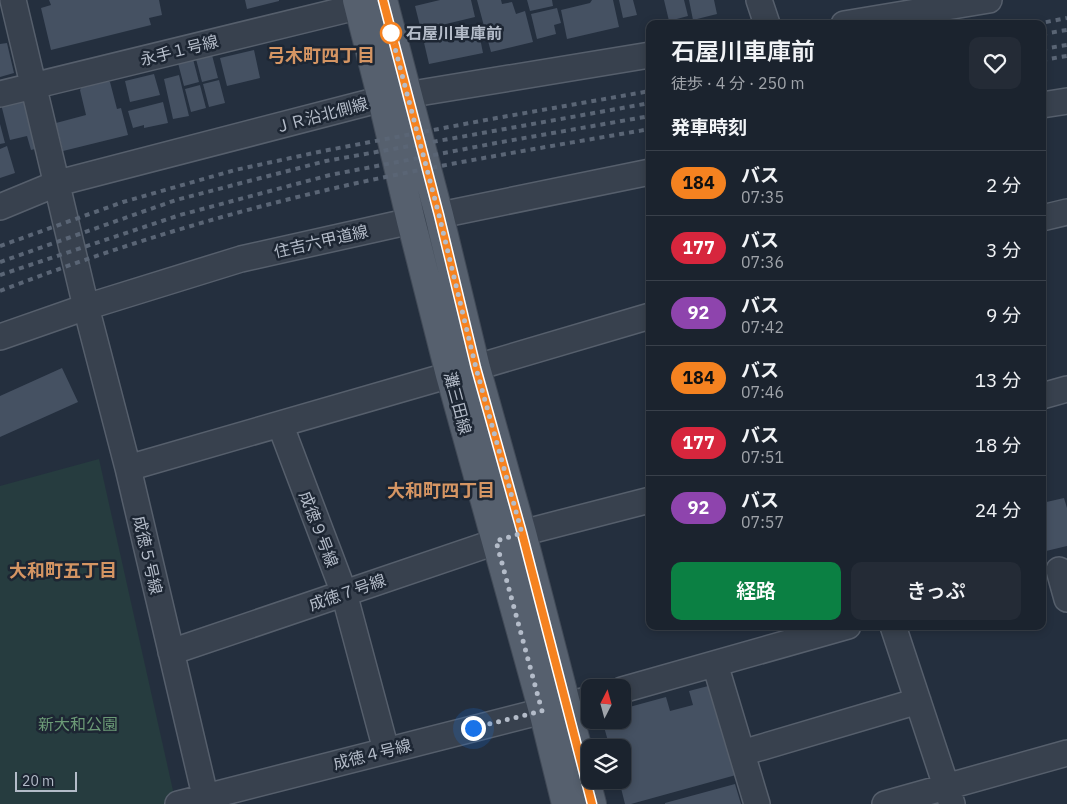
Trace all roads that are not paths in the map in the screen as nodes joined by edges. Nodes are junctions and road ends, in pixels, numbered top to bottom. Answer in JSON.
{"nodes":[{"id":1,"x":13,"y":0,"type":"edge"},
{"id":2,"x":759,"y":0,"type":"edge"},
{"id":3,"x":989,"y":0,"type":"edge"},
{"id":4,"x":373,"y":2,"type":"edge"},
{"id":5,"x":766,"y":20,"type":"edge"},
{"id":6,"x":868,"y":20,"type":"edge"},
{"id":7,"x":646,"y":56,"type":"edge"},
{"id":8,"x":33,"y":86,"type":"junction"},
{"id":9,"x":0,"y":94,"type":"edge"},
{"id":10,"x":394,"y":97,"type":"junction"},
{"id":11,"x":1067,"y":101,"type":"edge"},
{"id":12,"x":1046,"y":104,"type":"edge"},
{"id":13,"x":646,"y":173,"type":"edge"},
{"id":14,"x":58,"y":183,"type":"junction"},
{"id":15,"x":0,"y":207,"type":"edge"},
{"id":16,"x":1067,"y":212,"type":"edge"},
{"id":17,"x":439,"y":215,"type":"junction"},
{"id":18,"x":1046,"y":217,"type":"edge"},
{"id":19,"x":411,"y":221,"type":"junction"},
{"id":20,"x":86,"y":306,"type":"junction"},
{"id":21,"x":646,"y":317,"type":"edge"},
{"id":22,"x":0,"y":336,"type":"edge"},
{"id":23,"x":463,"y":372,"type":"junction"},
{"id":24,"x":1067,"y":389,"type":"edge"},
{"id":25,"x":1046,"y":395,"type":"edge"},
{"id":26,"x":280,"y":424,"type":"junction"},
{"id":27,"x":128,"y":468,"type":"junction"},
{"id":28,"x":646,"y":501,"type":"edge"},
{"id":29,"x":522,"y":533,"type":"junction"},
{"id":30,"x":496,"y":541,"type":"junction"},
{"id":31,"x":1056,"y":571,"type":"edge"},
{"id":32,"x":344,"y":593,"type":"junction"},
{"id":33,"x":1067,"y":599,"type":"edge"},
{"id":34,"x":834,"y":630,"type":"edge"},
{"id":35,"x":894,"y":630,"type":"edge"},
{"id":36,"x":171,"y":652,"type":"junction"},
{"id":37,"x":715,"y":664,"type":"junction"},
{"id":38,"x":631,"y":687,"type":"edge"},
{"id":39,"x":918,"y":701,"type":"junction"},
{"id":40,"x":566,"y":705,"type":"edge"},
{"id":41,"x":386,"y":750,"type":"junction"},
{"id":42,"x":742,"y":753,"type":"junction"},
{"id":43,"x":1067,"y":753,"type":"edge"},
{"id":44,"x":949,"y":795,"type":"edge"},
{"id":45,"x":206,"y":800,"type":"edge"},
{"id":46,"x":178,"y":804,"type":"edge"},
{"id":47,"x":566,"y":804,"type":"edge"},
{"id":48,"x":592,"y":804,"type":"edge"},
{"id":49,"x":758,"y":804,"type":"edge"},
{"id":50,"x":885,"y":804,"type":"edge"}],
"edges":[{"from":1,"to":8,"type":"street","name":"成徳５号線"},
{"from":2,"to":5,"type":"street"},
{"from":3,"to":6,"type":"street"},
{"from":4,"to":8,"type":"street","name":"永手１号線"},
{"from":4,"to":10,"type":"main road","name":"灘三田線"},
{"from":7,"to":10,"type":"street","name":"ＪＲ沿北側線"},
{"from":8,"to":9,"type":"street","name":"永手１号線"},
{"from":8,"to":14,"type":"street","name":"成徳５号線"},
{"from":10,"to":14,"type":"street","name":"ＪＲ沿北側線"},
{"from":10,"to":17,"type":"main road","name":"灘三田線"},
{"from":10,"to":19,"type":"main road","name":"灘三田線"},
{"from":11,"to":12,"type":"street"},
{"from":13,"to":17,"type":"street","name":"住吉六甲道線"},
{"from":14,"to":15,"type":"street","name":"ＪＲ沿北側線"},
{"from":14,"to":20,"type":"street","name":"成徳５号線"},
{"from":16,"to":18,"type":"street"},
{"from":17,"to":19,"type":"street","name":"住吉六甲道線"},
{"from":17,"to":23,"type":"main road","name":"灘三田線"},
{"from":19,"to":20,"type":"street","name":"住吉六甲道線"},
{"from":19,"to":23,"type":"main road","name":"灘三田線"},
{"from":20,"to":22,"type":"street","name":"住吉六甲道線"},
{"from":20,"to":27,"type":"street","name":"成徳５号線"},
{"from":21,"to":23,"type":"street"},
{"from":23,"to":26,"type":"street"},
{"from":23,"to":29,"type":"main road","name":"灘三田線"},
{"from":23,"to":30,"type":"main road","name":"灘三田線"},
{"from":24,"to":25,"type":"street"},
{"from":26,"to":27,"type":"street"},
{"from":26,"to":32,"type":"street","name":"成徳９号線"},
{"from":27,"to":36,"type":"street","name":"成徳５号線"},
{"from":28,"to":29,"type":"street","name":"成徳７号線"},
{"from":29,"to":30,"type":"street","name":"成徳７号線"},
{"from":29,"to":40,"type":"main road","name":"灘三田線"},
{"from":30,"to":32,"type":"street","name":"成徳７号線"},
{"from":30,"to":40,"type":"main road","name":"灘三田線"},
{"from":31,"to":33,"type":"street"},
{"from":32,"to":36,"type":"street","name":"成徳７号線"},
{"from":32,"to":41,"type":"street","name":"成徳９号線"},
{"from":34,"to":37,"type":"street"},
{"from":35,"to":39,"type":"street"},
{"from":36,"to":45,"type":"street","name":"成徳５号線"},
{"from":37,"to":38,"type":"street"},
{"from":37,"to":42,"type":"street"},
{"from":39,"to":42,"type":"street"},
{"from":39,"to":44,"type":"street"},
{"from":40,"to":41,"type":"street","name":"成徳４号線"},
{"from":40,"to":47,"type":"main road","name":"灘三田線"},
{"from":40,"to":48,"type":"main road","name":"灘三田線"},
{"from":41,"to":45,"type":"street","name":"成徳４号線"},
{"from":42,"to":49,"type":"street"},
{"from":43,"to":44,"type":"street"},
{"from":44,"to":50,"type":"street"},
{"from":45,"to":46,"type":"street","name":"成徳４号線"}]}
